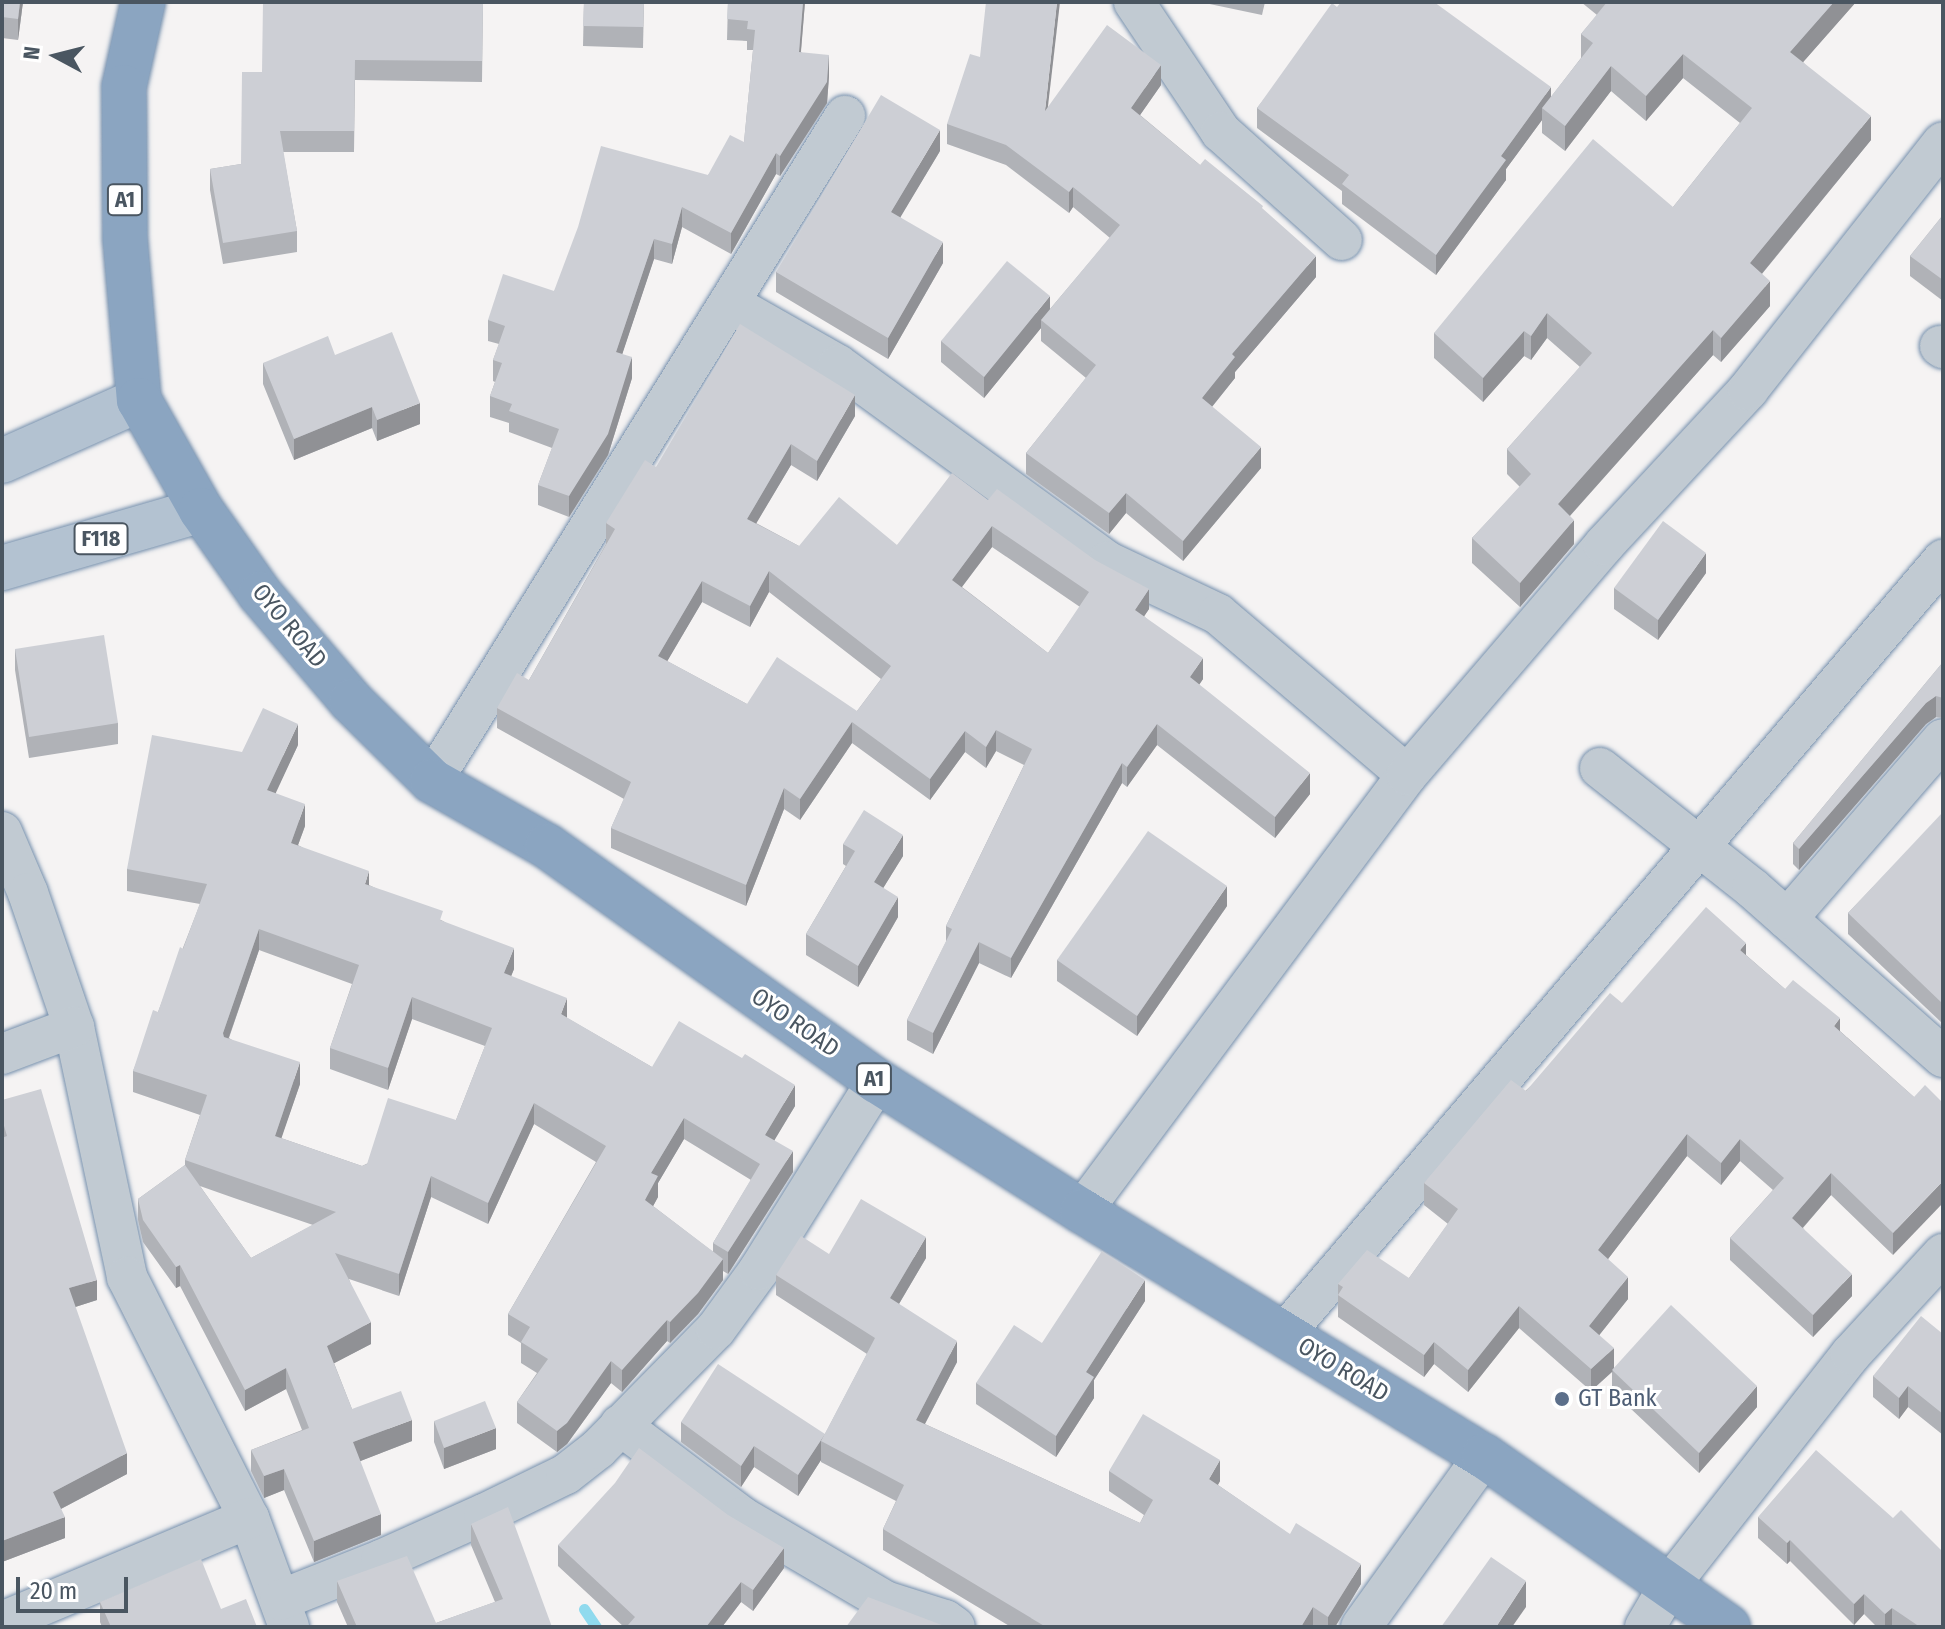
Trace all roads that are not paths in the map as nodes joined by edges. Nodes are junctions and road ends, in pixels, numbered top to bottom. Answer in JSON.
{"nodes":[{"id":1,"x":143,"y":2,"type":"edge"},
{"id":2,"x":1134,"y":2,"type":"edge"},
{"id":3,"x":845,"y":116,"type":"dead end"},
{"id":4,"x":1943,"y":142,"type":"edge"},
{"id":5,"x":1342,"y":240,"type":"dead end"},
{"id":6,"x":729,"y":303,"type":"junction"},
{"id":7,"x":139,"y":400,"type":"junction"},
{"id":8,"x":2,"y":461,"type":"edge"},
{"id":9,"x":201,"y":510,"type":"junction"},
{"id":10,"x":1943,"y":560,"type":"edge"},
{"id":11,"x":2,"y":568,"type":"edge"},
{"id":12,"x":1943,"y":739,"type":"edge"},
{"id":13,"x":1600,"y":768,"type":"dead end"},
{"id":14,"x":1407,"y":775,"type":"junction"},
{"id":15,"x":432,"y":781,"type":"junction"},
{"id":16,"x":2,"y":832,"type":"edge"},
{"id":17,"x":1699,"y":846,"type":"junction"},
{"id":18,"x":1787,"y":919,"type":"junction"},
{"id":19,"x":74,"y":1027,"type":"junction"},
{"id":20,"x":2,"y":1054,"type":"edge"},
{"id":21,"x":1943,"y":1057,"type":"edge"},
{"id":22,"x":877,"y":1081,"type":"junction"},
{"id":23,"x":1082,"y":1211,"type":"junction"},
{"id":24,"x":1943,"y":1254,"type":"edge"},
{"id":25,"x":1284,"y":1334,"type":"junction"},
{"id":26,"x":620,"y":1425,"type":"junction"},
{"id":27,"x":1484,"y":1456,"type":"junction"},
{"id":28,"x":249,"y":1518,"type":"junction"},
{"id":29,"x":1669,"y":1586,"type":"junction"},
{"id":30,"x":284,"y":1613,"type":"edge"},
{"id":31,"x":2,"y":1622,"type":"edge"},
{"id":32,"x":955,"y":1627,"type":"edge"},
{"id":33,"x":1361,"y":1627,"type":"edge"},
{"id":34,"x":1645,"y":1627,"type":"edge"},
{"id":35,"x":1728,"y":1627,"type":"edge"}],
"edges":[{"from":1,"to":7,"type":"highway","number":"A1"},
{"from":2,"to":5,"type":"street"},
{"from":3,"to":6,"type":"street"},
{"from":4,"to":14,"type":"street"},
{"from":6,"to":14,"type":"street"},
{"from":6,"to":15,"type":"street"},
{"from":7,"to":8,"type":"main road"},
{"from":7,"to":9,"type":"highway","name":"OYO ROAD","number":"A1"},
{"from":9,"to":11,"type":"main road","number":"F118"},
{"from":9,"to":15,"type":"highway","name":"OYO ROAD","number":"A1"},
{"from":10,"to":17,"type":"street"},
{"from":12,"to":18,"type":"street"},
{"from":13,"to":17,"type":"street"},
{"from":14,"to":23,"type":"street"},
{"from":15,"to":22,"type":"highway","name":"OYO ROAD","number":"A1"},
{"from":16,"to":19,"type":"street"},
{"from":17,"to":18,"type":"street"},
{"from":17,"to":25,"type":"street"},
{"from":18,"to":21,"type":"street"},
{"from":19,"to":20,"type":"street"},
{"from":19,"to":28,"type":"street"},
{"from":22,"to":23,"type":"highway","name":"OYO ROAD","number":"A1"},
{"from":22,"to":26,"type":"street"},
{"from":23,"to":25,"type":"highway","name":"OYO ROAD","number":"A1"},
{"from":24,"to":29,"type":"street"},
{"from":25,"to":27,"type":"highway","name":"OYO ROAD","number":"A1"},
{"from":26,"to":30,"type":"street"},
{"from":26,"to":32,"type":"street"},
{"from":27,"to":29,"type":"highway","name":"OYO ROAD","number":"A1"},
{"from":27,"to":33,"type":"street"},
{"from":28,"to":30,"type":"street"},
{"from":28,"to":31,"type":"street"},
{"from":29,"to":34,"type":"street"},
{"from":29,"to":35,"type":"highway","name":"OYO ROAD","number":"A1"}]}
